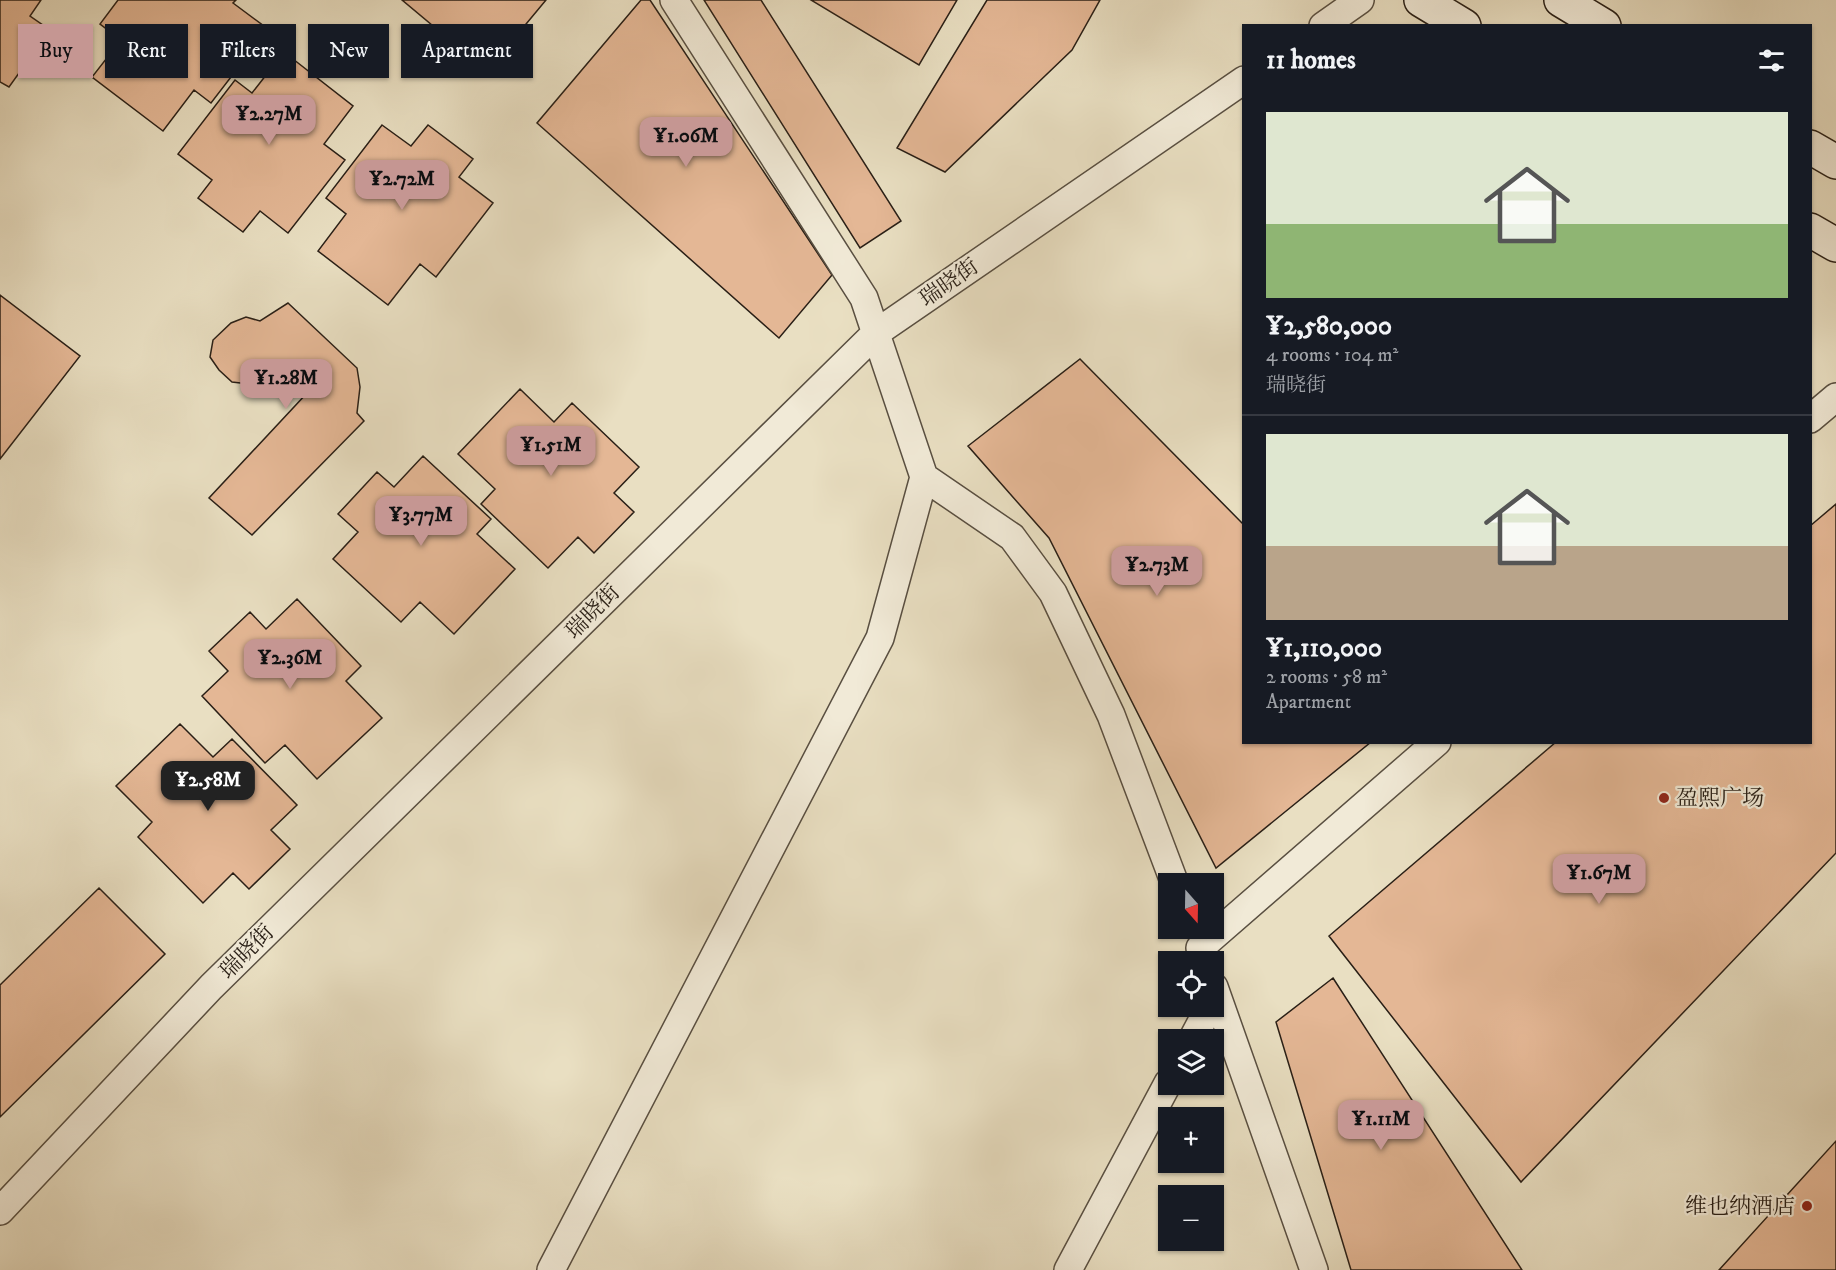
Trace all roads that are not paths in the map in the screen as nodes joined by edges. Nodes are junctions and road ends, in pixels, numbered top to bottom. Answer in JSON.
{"nodes":[{"id":1,"x":674,"y":0,"type":"edge"},
{"id":2,"x":1360,"y":0,"type":"edge"},
{"id":3,"x":1420,"y":0,"type":"edge"},
{"id":4,"x":1561,"y":0,"type":"edge"},
{"id":5,"x":1326,"y":24,"type":"edge"},
{"id":6,"x":1461,"y":24,"type":"edge"},
{"id":7,"x":1601,"y":24,"type":"edge"},
{"id":8,"x":1242,"y":81,"type":"edge"},
{"id":9,"x":1812,"y":148,"type":"edge"},
{"id":10,"x":1836,"y":162,"type":"edge"},
{"id":11,"x":1812,"y":231,"type":"edge"},
{"id":12,"x":1836,"y":245,"type":"edge"},
{"id":13,"x":876,"y":333,"type":"junction"},
{"id":14,"x":1836,"y":397,"type":"edge"},
{"id":15,"x":1812,"y":417,"type":"edge"},
{"id":16,"x":924,"y":477,"type":"junction"},
{"id":17,"x":1435,"y":744,"type":"edge"},
{"id":18,"x":1171,"y":873,"type":"edge"},
{"id":19,"x":1199,"y":946,"type":"edge"},
{"id":20,"x":1220,"y":1017,"type":"edge"},
{"id":21,"x":1162,"y":1095,"type":"edge"},
{"id":22,"x":0,"y":1211,"type":"edge"},
{"id":23,"x":551,"y":1270,"type":"edge"},
{"id":24,"x":1068,"y":1270,"type":"edge"},
{"id":25,"x":1314,"y":1270,"type":"edge"}],
"edges":[{"from":1,"to":13,"type":"street"},
{"from":2,"to":5,"type":"street"},
{"from":3,"to":6,"type":"main road"},
{"from":4,"to":7,"type":"main road"},
{"from":8,"to":13,"type":"street","name":"瑞晓街"},
{"from":9,"to":10,"type":"main road"},
{"from":11,"to":12,"type":"main road"},
{"from":13,"to":16,"type":"street"},
{"from":13,"to":22,"type":"street","name":"瑞晓街"},
{"from":14,"to":15,"type":"street"},
{"from":16,"to":18,"type":"street"},
{"from":16,"to":23,"type":"street"},
{"from":17,"to":19,"type":"street"},
{"from":20,"to":25,"type":"street"},
{"from":21,"to":24,"type":"street"}]}
